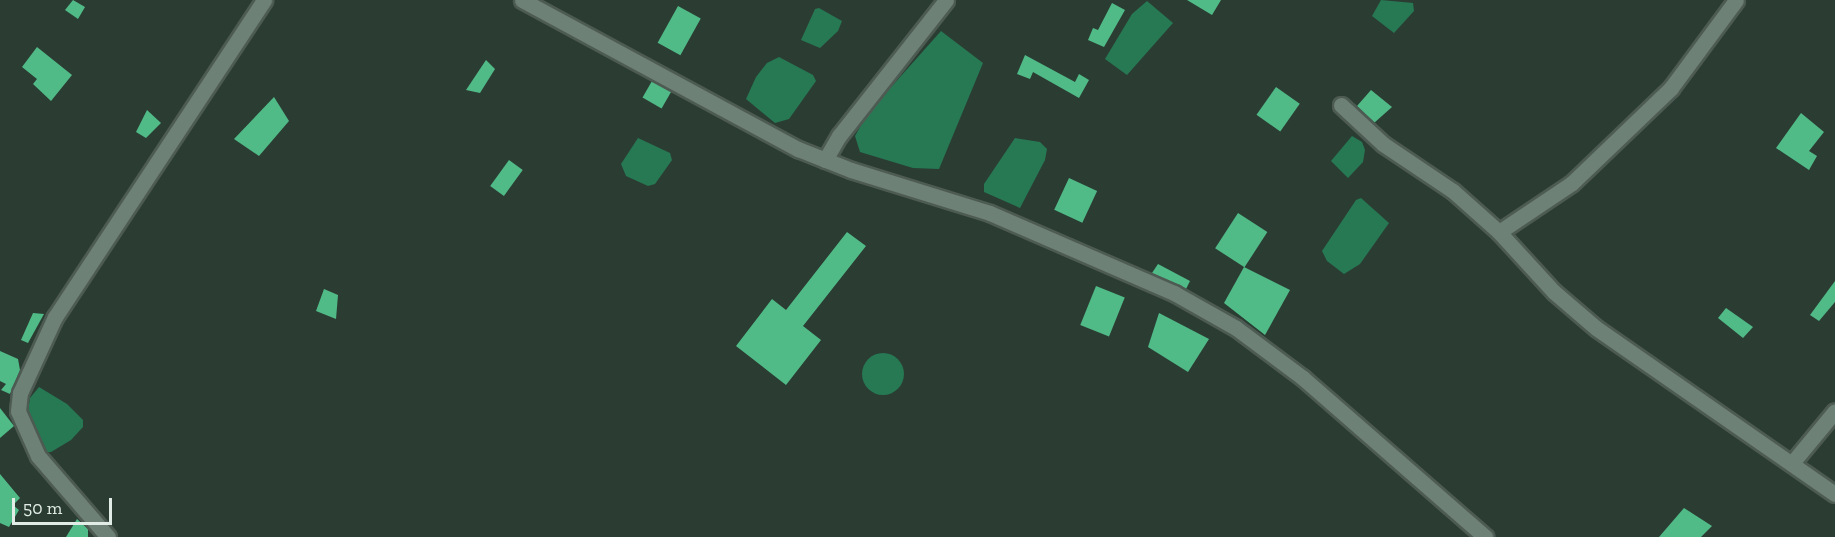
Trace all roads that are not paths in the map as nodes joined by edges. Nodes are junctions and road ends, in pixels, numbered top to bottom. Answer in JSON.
{"nodes":[{"id":1,"x":264,"y":0,"type":"edge"},
{"id":2,"x":522,"y":0,"type":"edge"},
{"id":3,"x":946,"y":0,"type":"edge"},
{"id":4,"x":1736,"y":0,"type":"edge"},
{"id":5,"x":1341,"y":105,"type":"dead end"},
{"id":6,"x":825,"y":160,"type":"junction"},
{"id":7,"x":1499,"y":232,"type":"junction"},
{"id":8,"x":1835,"y":411,"type":"edge"},
{"id":9,"x":1792,"y":463,"type":"junction"},
{"id":10,"x":1835,"y":494,"type":"edge"},
{"id":11,"x":108,"y":537,"type":"edge"},
{"id":12,"x":1485,"y":537,"type":"edge"}],
"edges":[{"from":1,"to":11,"type":"street"},
{"from":2,"to":6,"type":"street"},
{"from":3,"to":6,"type":"street"},
{"from":4,"to":7,"type":"street"},
{"from":5,"to":7,"type":"street"},
{"from":6,"to":12,"type":"street"},
{"from":7,"to":9,"type":"street"},
{"from":8,"to":9,"type":"street"},
{"from":9,"to":10,"type":"street"}]}
